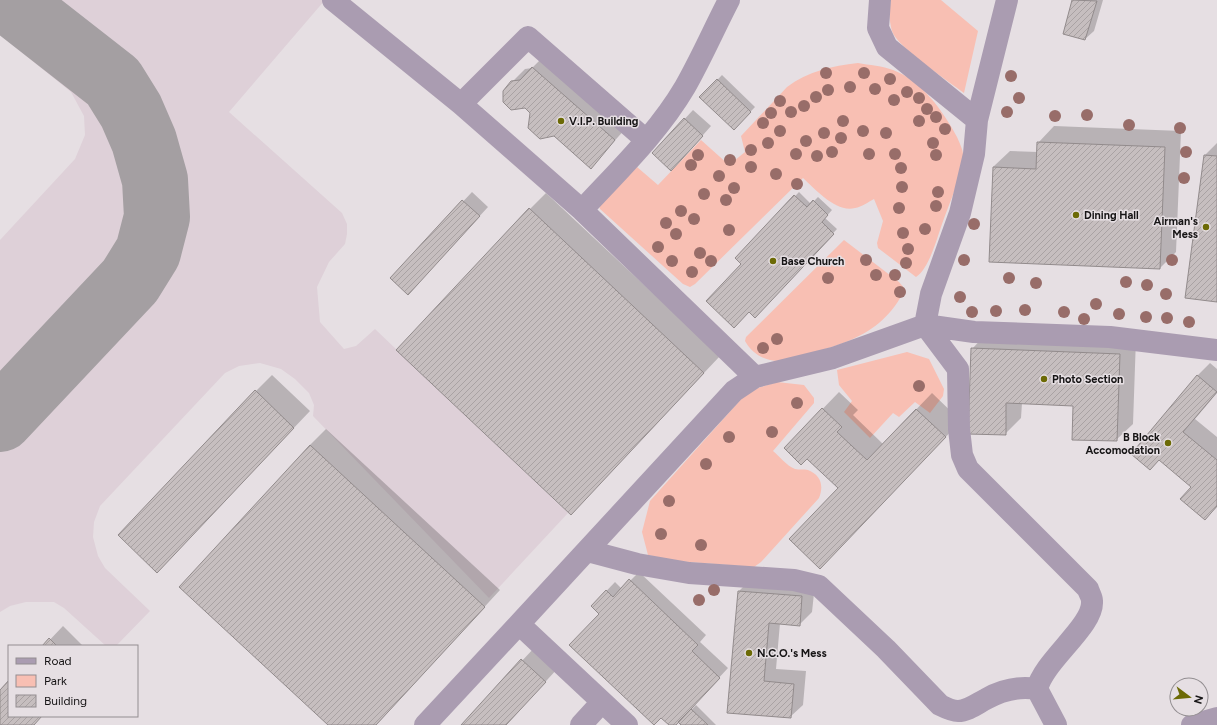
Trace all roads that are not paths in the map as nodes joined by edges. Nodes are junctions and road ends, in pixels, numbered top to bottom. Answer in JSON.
{"nodes":[{"id":1,"x":333,"y":0,"type":"edge"},
{"id":2,"x":729,"y":0,"type":"edge"},
{"id":3,"x":880,"y":0,"type":"edge"},
{"id":4,"x":1007,"y":0,"type":"edge"},
{"id":5,"x":461,"y":104,"type":"junction"},
{"id":6,"x":978,"y":120,"type":"junction"},
{"id":7,"x":646,"y":140,"type":"junction"},
{"id":8,"x":582,"y":210,"type":"junction"},
{"id":9,"x":925,"y":326,"type":"junction"},
{"id":10,"x":1217,"y":350,"type":"edge"},
{"id":11,"x":755,"y":377,"type":"junction"},
{"id":12,"x":588,"y":551,"type":"junction"},
{"id":13,"x":519,"y":624,"type":"junction"},
{"id":14,"x":1037,"y":689,"type":"junction"},
{"id":15,"x":602,"y":702,"type":"junction"},
{"id":16,"x":1217,"y":718,"type":"edge"},
{"id":17,"x":425,"y":725,"type":"edge"},
{"id":18,"x":581,"y":725,"type":"edge"},
{"id":19,"x":627,"y":725,"type":"edge"},
{"id":20,"x":1056,"y":725,"type":"edge"},
{"id":21,"x":1192,"y":725,"type":"edge"}],
"edges":[{"from":1,"to":5,"type":"street"},
{"from":2,"to":7,"type":"street"},
{"from":3,"to":6,"type":"street"},
{"from":4,"to":6,"type":"street"},
{"from":5,"to":7,"type":"street"},
{"from":5,"to":8,"type":"street"},
{"from":6,"to":9,"type":"street"},
{"from":7,"to":8,"type":"street"},
{"from":8,"to":11,"type":"street"},
{"from":9,"to":10,"type":"street"},
{"from":9,"to":11,"type":"street"},
{"from":9,"to":14,"type":"street"},
{"from":11,"to":12,"type":"street"},
{"from":12,"to":13,"type":"street"},
{"from":12,"to":14,"type":"street"},
{"from":13,"to":15,"type":"street"},
{"from":13,"to":17,"type":"street"},
{"from":14,"to":20,"type":"street"},
{"from":15,"to":18,"type":"street"},
{"from":15,"to":19,"type":"street"},
{"from":16,"to":21,"type":"street"}]}
